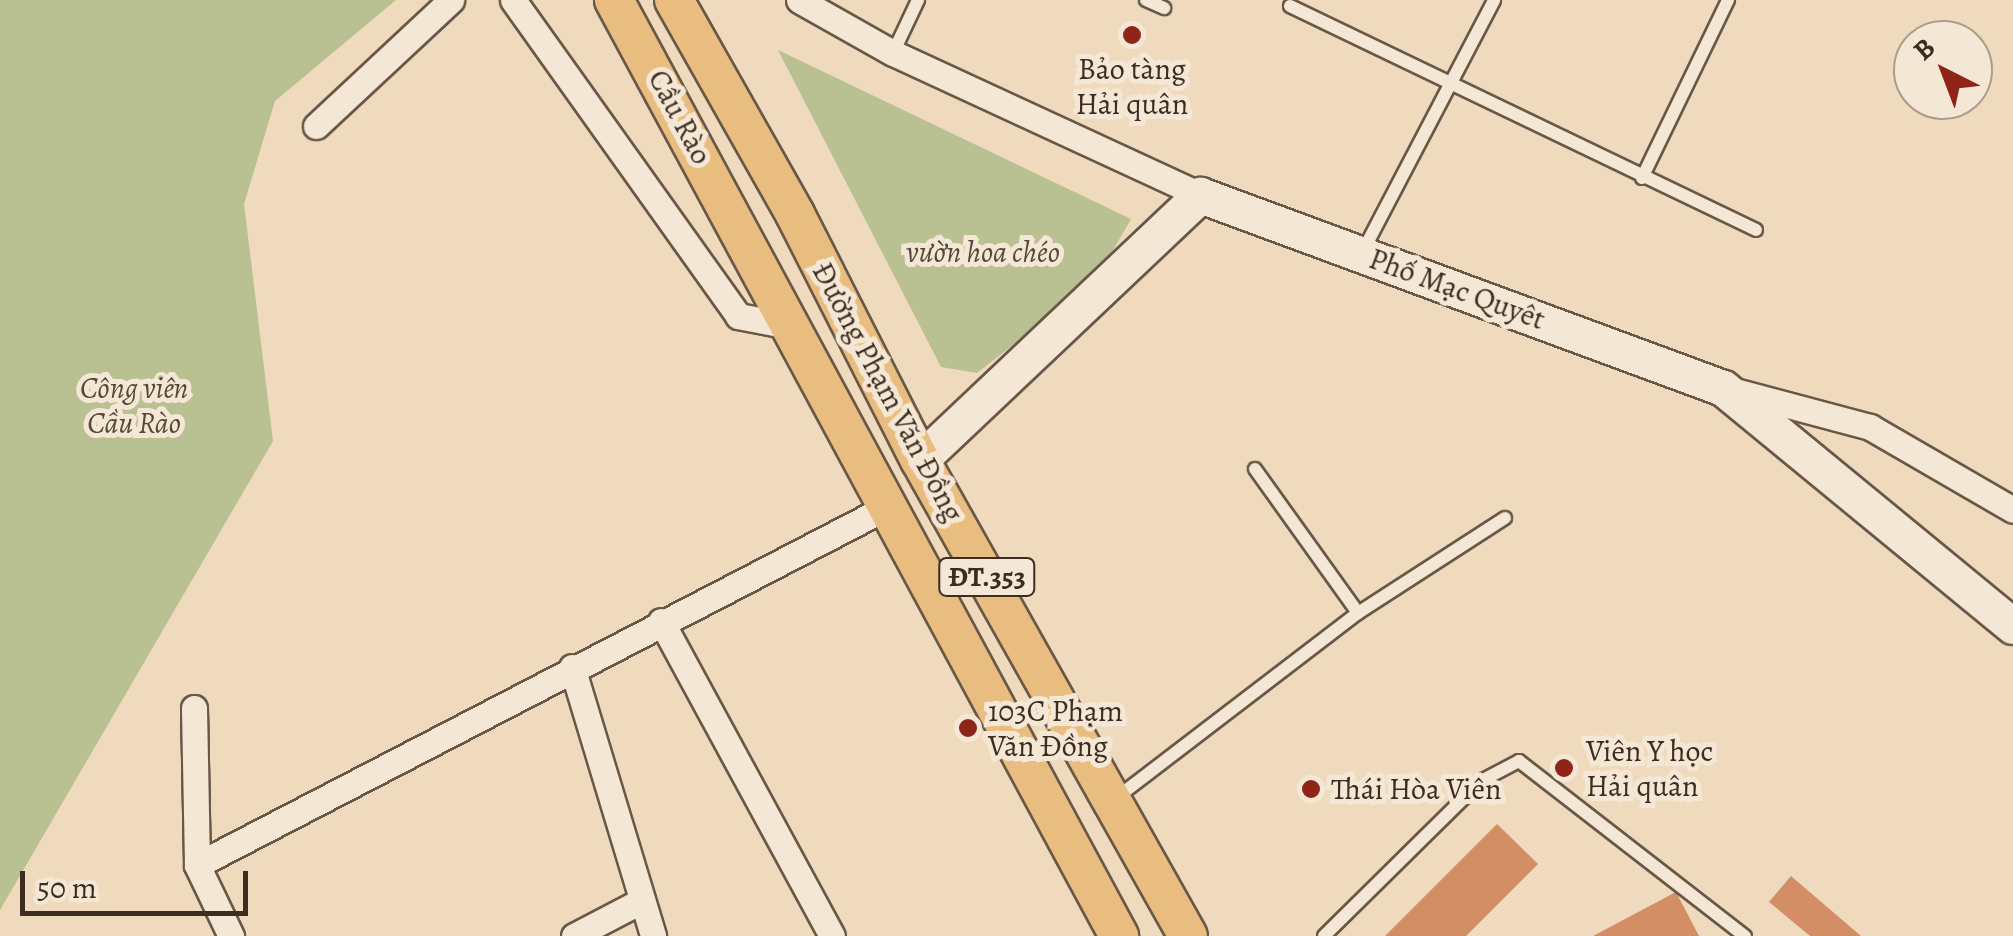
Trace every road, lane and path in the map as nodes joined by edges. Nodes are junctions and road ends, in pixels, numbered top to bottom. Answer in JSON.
{"nodes":[{"id":1,"x":450,"y":0,"type":"edge"},
{"id":2,"x":513,"y":0,"type":"edge"},
{"id":3,"x":614,"y":0,"type":"edge"},
{"id":4,"x":674,"y":0,"type":"edge"},
{"id":5,"x":800,"y":0,"type":"edge"},
{"id":6,"x":918,"y":0,"type":"edge"},
{"id":7,"x":1146,"y":0,"type":"edge"},
{"id":8,"x":1494,"y":0,"type":"edge"},
{"id":9,"x":1728,"y":0,"type":"edge"},
{"id":10,"x":1290,"y":6,"type":"dead end"},
{"id":11,"x":1164,"y":8,"type":"dead end"},
{"id":12,"x":894,"y":53,"type":"junction"},
{"id":13,"x":1450,"y":83,"type":"junction"},
{"id":14,"x":316,"y":126,"type":"dead end"},
{"id":15,"x":1642,"y":178,"type":"junction"},
{"id":16,"x":1200,"y":196,"type":"junction"},
{"id":17,"x":796,"y":214,"type":"joint"},
{"id":18,"x":1756,"y":230,"type":"dead end"},
{"id":19,"x":742,"y":235,"type":"joint"},
{"id":20,"x":1362,"y":254,"type":"junction"},
{"id":21,"x":790,"y":326,"type":"junction"},
{"id":22,"x":1723,"y":388,"type":"junction"},
{"id":23,"x":920,"y":460,"type":"junction"},
{"id":24,"x":1255,"y":469,"type":"dead end"},
{"id":25,"x":887,"y":506,"type":"junction"},
{"id":26,"x":2013,"y":510,"type":"edge"},
{"id":27,"x":1505,"y":518,"type":"dead end"},
{"id":28,"x":1358,"y":613,"type":"junction"},
{"id":29,"x":660,"y":622,"type":"junction"},
{"id":30,"x":2013,"y":626,"type":"edge"},
{"id":31,"x":572,"y":667,"type":"junction"},
{"id":32,"x":194,"y":708,"type":"dead end"},
{"id":33,"x":1114,"y":799,"type":"junction"},
{"id":34,"x":197,"y":865,"type":"junction"},
{"id":35,"x":641,"y":901,"type":"junction"},
{"id":36,"x":232,"y":936,"type":"edge"},
{"id":37,"x":574,"y":936,"type":"edge"},
{"id":38,"x":653,"y":936,"type":"edge"},
{"id":39,"x":832,"y":936,"type":"edge"},
{"id":40,"x":1119,"y":936,"type":"edge"},
{"id":41,"x":1188,"y":936,"type":"edge"},
{"id":42,"x":1324,"y":936,"type":"edge"},
{"id":43,"x":1746,"y":936,"type":"edge"}],
"edges":[{"from":1,"to":14,"type":"street"},
{"from":2,"to":21,"type":"street"},
{"from":3,"to":19,"type":"main road","name":"Cầu Rào"},
{"from":4,"to":17,"type":"main road","name":"Cầu Rào"},
{"from":5,"to":12,"type":"street"},
{"from":6,"to":12,"type":"lane"},
{"from":7,"to":11,"type":"lane"},
{"from":8,"to":13,"type":"lane"},
{"from":9,"to":15,"type":"lane"},
{"from":10,"to":13,"type":"lane"},
{"from":12,"to":16,"type":"street"},
{"from":13,"to":15,"type":"lane"},
{"from":13,"to":20,"type":"lane"},
{"from":15,"to":18,"type":"lane"},
{"from":16,"to":20,"type":"street","name":"Phố Mạc Quyêt"},
{"from":16,"to":23,"type":"street"},
{"from":17,"to":23,"type":"main road","name":"Đường Phạm Văn Đồng","number":"ĐT.353"},
{"from":19,"to":21,"type":"main road","name":"Đường Phạm Văn Đồng","number":"ĐT.353"},
{"from":20,"to":22,"type":"street","name":"Phố Mạc Quyêt"},
{"from":21,"to":25,"type":"main road","name":"Đường Phạm Văn Đồng","number":"ĐT.353"},
{"from":22,"to":26,"type":"street"},
{"from":22,"to":30,"type":"street","name":"Phố Mạc Quyêt"},
{"from":23,"to":33,"type":"main road","name":"Đường Phạm Văn Đồng","number":"ĐT.353"},
{"from":24,"to":28,"type":"lane"},
{"from":25,"to":29,"type":"street"},
{"from":25,"to":40,"type":"main road","name":"Đường Phạm Văn Đồng","number":"ĐT.353"},
{"from":27,"to":28,"type":"lane"},
{"from":28,"to":33,"type":"lane"},
{"from":29,"to":31,"type":"street"},
{"from":29,"to":39,"type":"street"},
{"from":31,"to":34,"type":"street"},
{"from":31,"to":35,"type":"street"},
{"from":32,"to":34,"type":"street"},
{"from":33,"to":41,"type":"main road","name":"Đường Phạm Văn Đồng","number":"ĐT.353"},
{"from":34,"to":36,"type":"street"},
{"from":35,"to":37,"type":"street"},
{"from":35,"to":38,"type":"street"},
{"from":42,"to":43,"type":"lane"}]}
